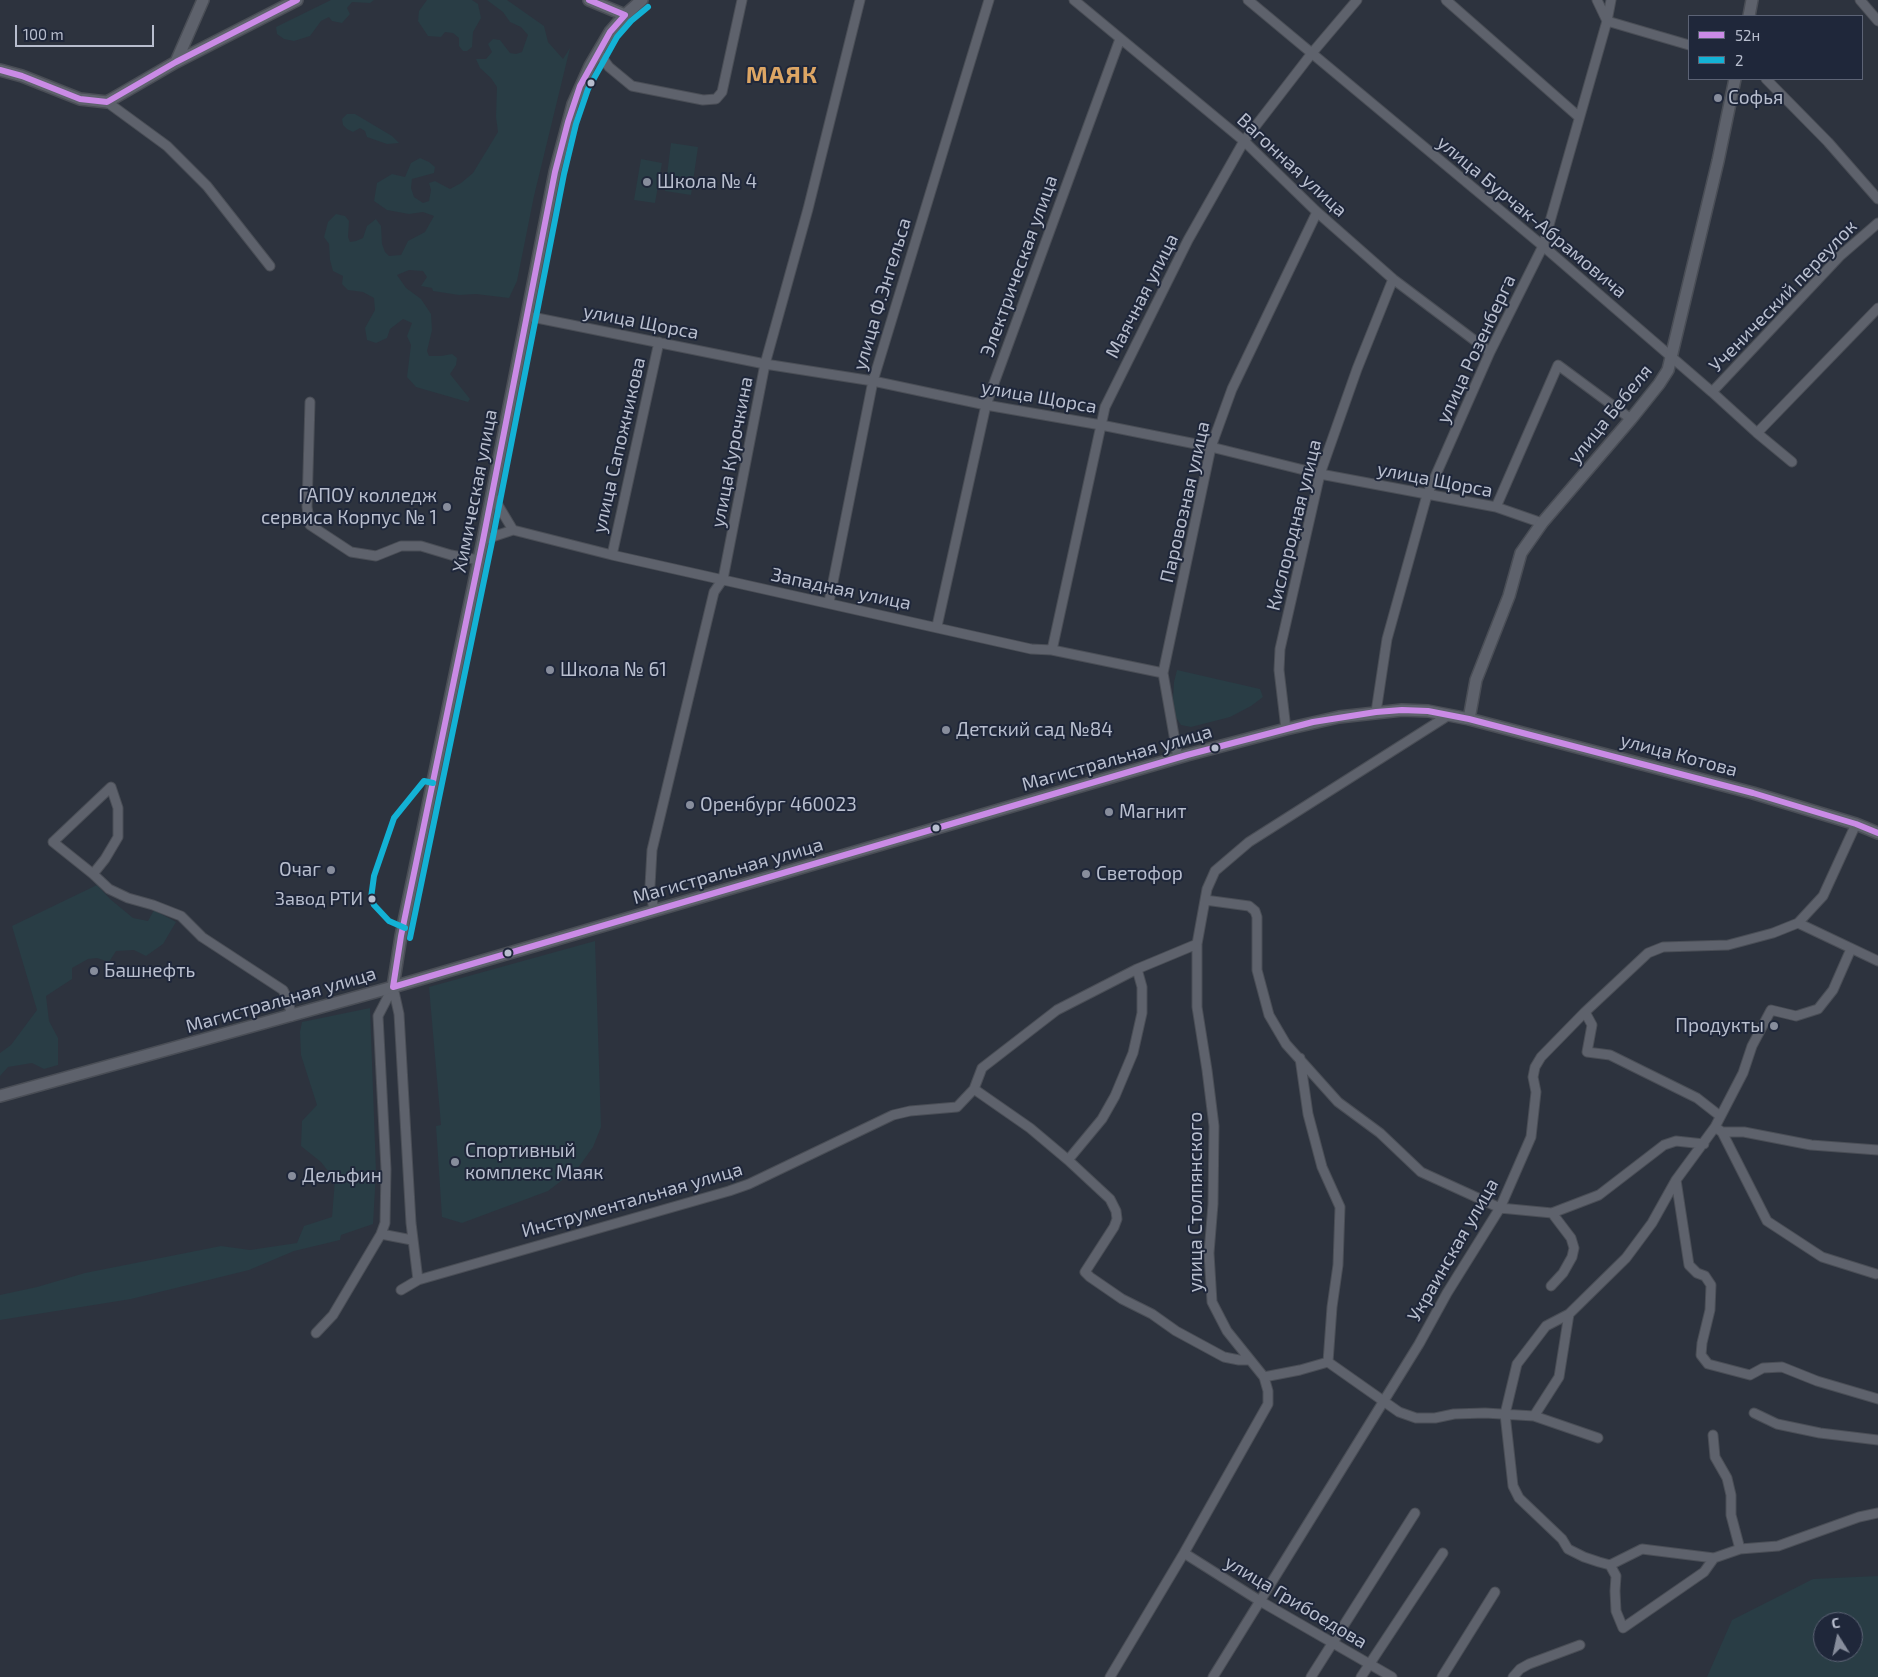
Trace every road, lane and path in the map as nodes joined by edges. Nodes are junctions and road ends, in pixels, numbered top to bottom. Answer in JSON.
{"nodes":[{"id":1,"x":203,"y":0,"type":"edge"},
{"id":2,"x":297,"y":0,"type":"edge"},
{"id":3,"x":589,"y":0,"type":"edge"},
{"id":4,"x":642,"y":0,"type":"edge"},
{"id":5,"x":742,"y":0,"type":"edge"},
{"id":6,"x":860,"y":0,"type":"edge"},
{"id":7,"x":989,"y":0,"type":"edge"},
{"id":8,"x":1074,"y":0,"type":"edge"},
{"id":9,"x":1248,"y":0,"type":"edge"},
{"id":10,"x":1357,"y":0,"type":"edge"},
{"id":11,"x":1446,"y":0,"type":"edge"},
{"id":12,"x":1597,"y":0,"type":"edge"},
{"id":13,"x":1611,"y":0,"type":"edge"},
{"id":14,"x":1752,"y":0,"type":"edge"},
{"id":15,"x":1860,"y":0,"type":"edge"},
{"id":16,"x":625,"y":15,"type":"junction"},
{"id":17,"x":1749,"y":15,"type":"edge"},
{"id":18,"x":1607,"y":21,"type":"junction"},
{"id":19,"x":1878,"y":21,"type":"edge"},
{"id":20,"x":1120,"y":39,"type":"junction"},
{"id":21,"x":1688,"y":45,"type":"edge"},
{"id":22,"x":598,"y":52,"type":"junction"},
{"id":23,"x":1312,"y":53,"type":"junction"},
{"id":24,"x":176,"y":62,"type":"junction"},
{"id":25,"x":0,"y":70,"type":"edge"},
{"id":26,"x":1736,"y":80,"type":"edge"},
{"id":27,"x":1767,"y":80,"type":"edge"},
{"id":28,"x":107,"y":102,"type":"junction"},
{"id":29,"x":1579,"y":117,"type":"junction"},
{"id":30,"x":1244,"y":141,"type":"junction"},
{"id":31,"x":1878,"y":199,"type":"edge"},
{"id":32,"x":1317,"y":212,"type":"junction"},
{"id":33,"x":1878,"y":223,"type":"edge"},
{"id":34,"x":1543,"y":246,"type":"junction"},
{"id":35,"x":270,"y":266,"type":"dead end"},
{"id":36,"x":1393,"y":279,"type":"junction"},
{"id":37,"x":1878,"y":308,"type":"edge"},
{"id":38,"x":527,"y":316,"type":"junction"},
{"id":39,"x":659,"y":342,"type":"junction"},
{"id":40,"x":1490,"y":352,"type":"junction"},
{"id":41,"x":1672,"y":357,"type":"junction"},
{"id":42,"x":766,"y":364,"type":"junction"},
{"id":43,"x":872,"y":381,"type":"junction"},
{"id":44,"x":1712,"y":392,"type":"junction"},
{"id":45,"x":310,"y":402,"type":"dead end"},
{"id":46,"x":986,"y":405,"type":"junction"},
{"id":47,"x":1631,"y":419,"type":"junction"},
{"id":48,"x":1101,"y":425,"type":"junction"},
{"id":49,"x":1757,"y":433,"type":"junction"},
{"id":50,"x":1211,"y":447,"type":"junction"},
{"id":51,"x":1792,"y":462,"type":"dead end"},
{"id":52,"x":1320,"y":474,"type":"junction"},
{"id":53,"x":492,"y":495,"type":"junction"},
{"id":54,"x":1427,"y":495,"type":"junction"},
{"id":55,"x":1496,"y":508,"type":"junction"},
{"id":56,"x":1542,"y":523,"type":"junction"},
{"id":57,"x":513,"y":530,"type":"junction"},
{"id":58,"x":484,"y":540,"type":"junction"},
{"id":59,"x":612,"y":555,"type":"junction"},
{"id":60,"x":479,"y":560,"type":"junction"},
{"id":61,"x":724,"y":579,"type":"junction"},
{"id":62,"x":828,"y":602,"type":"junction"},
{"id":63,"x":937,"y":626,"type":"junction"},
{"id":64,"x":1052,"y":650,"type":"junction"},
{"id":65,"x":1163,"y":672,"type":"junction"},
{"id":66,"x":1376,"y":712,"type":"junction"},
{"id":67,"x":1449,"y":715,"type":"junction"},
{"id":68,"x":1469,"y":719,"type":"junction"},
{"id":69,"x":1286,"y":729,"type":"junction"},
{"id":70,"x":1178,"y":758,"type":"junction"},
{"id":71,"x":1856,"y":824,"type":"junction"},
{"id":72,"x":1878,"y":833,"type":"edge"},
{"id":73,"x":93,"y":874,"type":"junction"},
{"id":74,"x":1205,"y":900,"type":"junction"},
{"id":75,"x":654,"y":911,"type":"junction"},
{"id":76,"x":1798,"y":924,"type":"junction"},
{"id":77,"x":1197,"y":944,"type":"junction"},
{"id":78,"x":1851,"y":949,"type":"junction"},
{"id":79,"x":1878,"y":961,"type":"edge"},
{"id":80,"x":1137,"y":969,"type":"junction"},
{"id":81,"x":393,"y":987,"type":"junction"},
{"id":82,"x":1585,"y":1012,"type":"junction"},
{"id":83,"x":292,"y":1016,"type":"junction"},
{"id":84,"x":1300,"y":1058,"type":"junction"},
{"id":85,"x":974,"y":1089,"type":"junction"},
{"id":86,"x":0,"y":1096,"type":"edge"},
{"id":87,"x":1720,"y":1116,"type":"junction"},
{"id":88,"x":1719,"y":1130,"type":"junction"},
{"id":89,"x":1704,"y":1144,"type":"junction"},
{"id":90,"x":1878,"y":1150,"type":"edge"},
{"id":91,"x":1068,"y":1160,"type":"junction"},
{"id":92,"x":1676,"y":1180,"type":"junction"},
{"id":93,"x":1500,"y":1208,"type":"junction"},
{"id":94,"x":1552,"y":1214,"type":"junction"},
{"id":95,"x":382,"y":1234,"type":"junction"},
{"id":96,"x":412,"y":1240,"type":"junction"},
{"id":97,"x":1876,"y":1274,"type":"dead end"},
{"id":98,"x":418,"y":1280,"type":"junction"},
{"id":99,"x":1551,"y":1286,"type":"dead end"},
{"id":100,"x":401,"y":1290,"type":"dead end"},
{"id":101,"x":1569,"y":1314,"type":"junction"},
{"id":102,"x":316,"y":1333,"type":"dead end"},
{"id":103,"x":1250,"y":1360,"type":"junction"},
{"id":104,"x":1328,"y":1362,"type":"junction"},
{"id":105,"x":1264,"y":1377,"type":"junction"},
{"id":106,"x":1878,"y":1399,"type":"edge"},
{"id":107,"x":1383,"y":1401,"type":"junction"},
{"id":108,"x":1754,"y":1413,"type":"dead end"},
{"id":109,"x":1505,"y":1414,"type":"junction"},
{"id":110,"x":1534,"y":1416,"type":"junction"},
{"id":111,"x":1713,"y":1434,"type":"dead end"},
{"id":112,"x":1598,"y":1438,"type":"dead end"},
{"id":113,"x":1878,"y":1440,"type":"edge"},
{"id":114,"x":1415,"y":1513,"type":"dead end"},
{"id":115,"x":1878,"y":1513,"type":"edge"},
{"id":116,"x":1740,"y":1550,"type":"junction"},
{"id":117,"x":1184,"y":1553,"type":"junction"},
{"id":118,"x":1443,"y":1553,"type":"dead end"},
{"id":119,"x":1714,"y":1558,"type":"junction"},
{"id":120,"x":1610,"y":1565,"type":"junction"},
{"id":121,"x":1495,"y":1592,"type":"dead end"},
{"id":122,"x":1260,"y":1601,"type":"junction"},
{"id":123,"x":1332,"y":1644,"type":"junction"},
{"id":124,"x":1580,"y":1645,"type":"dead end"},
{"id":125,"x":1369,"y":1664,"type":"junction"},
{"id":126,"x":1110,"y":1677,"type":"edge"},
{"id":127,"x":1213,"y":1677,"type":"edge"},
{"id":128,"x":1311,"y":1677,"type":"edge"},
{"id":129,"x":1361,"y":1677,"type":"edge"},
{"id":130,"x":1392,"y":1677,"type":"edge"},
{"id":131,"x":1442,"y":1677,"type":"edge"},
{"id":132,"x":1513,"y":1677,"type":"edge"}],
"edges":[{"from":1,"to":24,"type":"street"},
{"from":2,"to":24,"type":"street"},
{"from":3,"to":16,"type":"street"},
{"from":4,"to":16,"type":"street","name":"Химическая улица"},
{"from":5,"to":22,"type":"street"},
{"from":6,"to":42,"type":"street","name":"улица Курочкина"},
{"from":7,"to":43,"type":"street","name":"улица Ф.Энгельса"},
{"from":8,"to":20,"type":"street","name":"Вагонная улица"},
{"from":9,"to":23,"type":"street","name":"улица Бурчак-Абрамовича"},
{"from":10,"to":23,"type":"street","name":"Маячная улица"},
{"from":11,"to":29,"type":"street"},
{"from":12,"to":18,"type":"street"},
{"from":13,"to":18,"type":"street","name":"улица Розенберга"},
{"from":14,"to":17,"type":"street"},
{"from":15,"to":19,"type":"street"},
{"from":16,"to":22,"type":"street","name":"Химическая улица"},
{"from":18,"to":21,"type":"street"},
{"from":18,"to":29,"type":"street","name":"улица Розенберга"},
{"from":20,"to":30,"type":"street","name":"Вагонная улица"},
{"from":20,"to":46,"type":"street","name":"Электрическая улица"},
{"from":22,"to":38,"type":"street","name":"Химическая улица"},
{"from":23,"to":30,"type":"street","name":"Маячная улица"},
{"from":23,"to":34,"type":"street","name":"улица Бурчак-Абрамовича"},
{"from":24,"to":28,"type":"street"},
{"from":25,"to":28,"type":"street"},
{"from":26,"to":41,"type":"street","name":"улица Бебеля"},
{"from":27,"to":31,"type":"street"},
{"from":28,"to":35,"type":"street"},
{"from":29,"to":34,"type":"street","name":"улица Розенберга"},
{"from":30,"to":32,"type":"street","name":"Вагонная улица"},
{"from":30,"to":48,"type":"street","name":"Маячная улица"},
{"from":32,"to":36,"type":"street","name":"Вагонная улица"},
{"from":32,"to":50,"type":"street","name":"Паровозная улица"},
{"from":33,"to":44,"type":"street","name":"Ученический переулок"},
{"from":34,"to":40,"type":"street","name":"улица Розенберга"},
{"from":34,"to":41,"type":"street","name":"улица Бурчак-Абрамовича"},
{"from":36,"to":40,"type":"street","name":"Вагонная улица"},
{"from":36,"to":52,"type":"street","name":"Кислородная улица"},
{"from":37,"to":49,"type":"street"},
{"from":38,"to":39,"type":"street","name":"улица Щорса"},
{"from":38,"to":53,"type":"street","name":"Химическая улица"},
{"from":39,"to":42,"type":"street","name":"улица Щорса"},
{"from":39,"to":59,"type":"street","name":"улица Сапожникова"},
{"from":40,"to":54,"type":"street","name":"улица Розенберга"},
{"from":41,"to":44,"type":"street","name":"улица Бурчак-Абрамовича"},
{"from":41,"to":47,"type":"street","name":"улица Бебеля"},
{"from":42,"to":43,"type":"street","name":"улица Щорса"},
{"from":42,"to":61,"type":"street","name":"улица Курочкина"},
{"from":43,"to":46,"type":"street","name":"улица Щорса"},
{"from":43,"to":62,"type":"street","name":"улица Ф.Энгельса"},
{"from":44,"to":49,"type":"street","name":"улица Бурчак-Абрамовича"},
{"from":45,"to":60,"type":"street"},
{"from":46,"to":48,"type":"street","name":"улица Щорса"},
{"from":46,"to":63,"type":"street","name":"Электрическая улица"},
{"from":47,"to":55,"type":"street"},
{"from":47,"to":56,"type":"street","name":"улица Бебеля"},
{"from":48,"to":50,"type":"street","name":"улица Щорса"},
{"from":48,"to":64,"type":"street","name":"Маячная улица"},
{"from":49,"to":51,"type":"street","name":"улица Бурчак-Абрамовича"},
{"from":50,"to":52,"type":"street","name":"улица Щорса"},
{"from":50,"to":65,"type":"street","name":"Паровозная улица"},
{"from":52,"to":54,"type":"street","name":"улица Щорса"},
{"from":52,"to":69,"type":"street","name":"Кислородная улица"},
{"from":53,"to":57,"type":"street"},
{"from":53,"to":58,"type":"street","name":"Химическая улица"},
{"from":54,"to":55,"type":"street","name":"улица Щорса"},
{"from":54,"to":66,"type":"street","name":"улица Розенберга"},
{"from":55,"to":56,"type":"street","name":"улица Щорса"},
{"from":56,"to":68,"type":"street","name":"улица Бебеля"},
{"from":57,"to":58,"type":"street"},
{"from":57,"to":59,"type":"street","name":"Западная улица"},
{"from":58,"to":60,"type":"street","name":"Химическая улица"},
{"from":59,"to":61,"type":"street","name":"Западная улица"},
{"from":60,"to":81,"type":"street","name":"Химическая улица"},
{"from":61,"to":62,"type":"street","name":"Западная улица"},
{"from":61,"to":75,"type":"street","name":"улица Курочкина"},
{"from":62,"to":63,"type":"street","name":"Западная улица"},
{"from":63,"to":64,"type":"street","name":"Западная улица"},
{"from":64,"to":65,"type":"street","name":"Западная улица"},
{"from":65,"to":70,"type":"street","name":"Паровозная улица"},
{"from":66,"to":67,"type":"street","name":"Магистральная улица"},
{"from":66,"to":69,"type":"street","name":"Магистральная улица"},
{"from":67,"to":68,"type":"street","name":"Магистральная улица"},
{"from":67,"to":74,"type":"street","name":"улица Столпянского"},
{"from":68,"to":71,"type":"street","name":"улица Котова"},
{"from":69,"to":70,"type":"street","name":"Магистральная улица"},
{"from":70,"to":75,"type":"street","name":"Магистральная улица"},
{"from":71,"to":72,"type":"street","name":"улица Котова"},
{"from":71,"to":76,"type":"street","name":"Украинская улица"},
{"from":73,"to":73,"type":"street"},
{"from":73,"to":83,"type":"street"},
{"from":74,"to":77,"type":"street","name":"улица Столпянского"},
{"from":74,"to":84,"type":"street"},
{"from":75,"to":81,"type":"street","name":"Магистральная улица"},
{"from":76,"to":78,"type":"street"},
{"from":76,"to":82,"type":"street","name":"Украинская улица"},
{"from":77,"to":80,"type":"street","name":"Инструментальная улица"},
{"from":77,"to":103,"type":"street","name":"улица Столпянского"},
{"from":78,"to":79,"type":"street"},
{"from":78,"to":87,"type":"street"},
{"from":80,"to":85,"type":"street","name":"Инструментальная улица"},
{"from":80,"to":91,"type":"street"},
{"from":81,"to":83,"type":"street","name":"Магистральная улица"},
{"from":81,"to":95,"type":"street","name":"Химическая улица"},
{"from":81,"to":96,"type":"street","name":"Химическая улица"},
{"from":82,"to":87,"type":"street"},
{"from":82,"to":93,"type":"street","name":"Украинская улица"},
{"from":83,"to":86,"type":"street","name":"Магистральная улица"},
{"from":84,"to":93,"type":"street"},
{"from":84,"to":104,"type":"street"},
{"from":85,"to":91,"type":"street"},
{"from":85,"to":98,"type":"street","name":"Инструментальная улица"},
{"from":87,"to":88,"type":"street"},
{"from":88,"to":89,"type":"street"},
{"from":88,"to":90,"type":"street"},
{"from":88,"to":97,"type":"street"},
{"from":89,"to":92,"type":"street"},
{"from":89,"to":94,"type":"street"},
{"from":91,"to":103,"type":"street"},
{"from":92,"to":101,"type":"street"},
{"from":92,"to":106,"type":"street"},
{"from":93,"to":94,"type":"street"},
{"from":93,"to":107,"type":"street","name":"Украинская улица"},
{"from":94,"to":99,"type":"street"},
{"from":95,"to":96,"type":"street"},
{"from":95,"to":102,"type":"street","name":"Химическая улица"},
{"from":96,"to":98,"type":"street","name":"Химическая улица"},
{"from":98,"to":100,"type":"street","name":"Инструментальная улица"},
{"from":101,"to":109,"type":"street"},
{"from":101,"to":110,"type":"street"},
{"from":103,"to":105,"type":"street","name":"улица Столпянского"},
{"from":104,"to":105,"type":"street"},
{"from":104,"to":107,"type":"street"},
{"from":105,"to":117,"type":"street"},
{"from":107,"to":109,"type":"street"},
{"from":107,"to":122,"type":"street","name":"Украинская улица"},
{"from":108,"to":113,"type":"street"},
{"from":109,"to":110,"type":"street"},
{"from":109,"to":120,"type":"street"},
{"from":110,"to":112,"type":"street"},
{"from":111,"to":116,"type":"street"},
{"from":114,"to":123,"type":"street"},
{"from":115,"to":116,"type":"street"},
{"from":116,"to":119,"type":"street"},
{"from":117,"to":122,"type":"street","name":"улица Грибоедова"},
{"from":117,"to":126,"type":"street"},
{"from":118,"to":125,"type":"street"},
{"from":119,"to":120,"type":"street"},
{"from":119,"to":120,"type":"street"},
{"from":121,"to":131,"type":"street"},
{"from":122,"to":123,"type":"street","name":"улица Грибоедова"},
{"from":122,"to":127,"type":"street","name":"Украинская улица"},
{"from":123,"to":125,"type":"street","name":"улица Грибоедова"},
{"from":123,"to":128,"type":"street"},
{"from":124,"to":132,"type":"street"},
{"from":125,"to":129,"type":"street"},
{"from":125,"to":130,"type":"street","name":"улица Грибоедова"}]}
